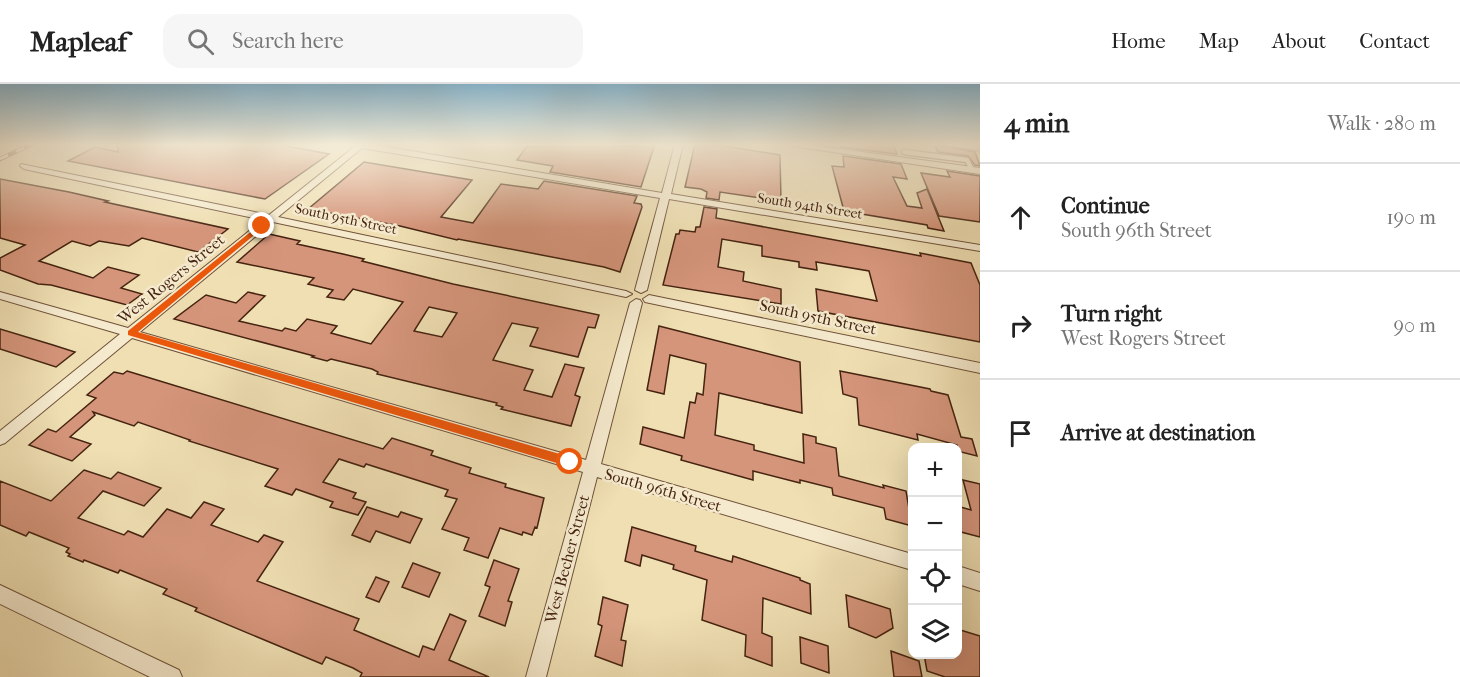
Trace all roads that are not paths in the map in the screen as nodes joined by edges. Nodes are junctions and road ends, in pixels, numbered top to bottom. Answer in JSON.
{"nodes":[{"id":1,"x":50,"y":172,"type":"edge"},
{"id":2,"x":327,"y":172,"type":"edge"},
{"id":3,"x":519,"y":172,"type":"edge"},
{"id":4,"x":672,"y":172,"type":"edge"},
{"id":5,"x":665,"y":196,"type":"junction"},
{"id":6,"x":271,"y":219,"type":"junction"},
{"id":7,"x":980,"y":248,"type":"edge"},
{"id":8,"x":0,"y":295,"type":"edge"},
{"id":9,"x":638,"y":297,"type":"junction"},
{"id":10,"x":131,"y":333,"type":"junction"},
{"id":11,"x":980,"y":368,"type":"edge"},
{"id":12,"x":0,"y":439,"type":"edge"},
{"id":13,"x":591,"y":468,"type":"junction"},
{"id":14,"x":908,"y":561,"type":"edge"},
{"id":15,"x":962,"y":577,"type":"edge"},
{"id":16,"x":980,"y":582,"type":"edge"},
{"id":17,"x":0,"y":594,"type":"edge"},
{"id":18,"x":172,"y":677,"type":"edge"},
{"id":19,"x":536,"y":677,"type":"edge"}],
"edges":[{"from":1,"to":6,"type":"street","name":"South 95th Street"},
{"from":2,"to":6,"type":"street","name":"West Rogers Street"},
{"from":3,"to":5,"type":"street","name":"South 94th Street"},
{"from":4,"to":5,"type":"street","name":"West Becher Street"},
{"from":5,"to":7,"type":"street","name":"South 94th Street"},
{"from":5,"to":9,"type":"street","name":"West Becher Street"},
{"from":6,"to":9,"type":"street","name":"South 95th Street"},
{"from":6,"to":10,"type":"street","name":"West Rogers Street"},
{"from":8,"to":10,"type":"street","name":"South 96th Street"},
{"from":9,"to":11,"type":"street","name":"South 95th Street"},
{"from":9,"to":13,"type":"street","name":"West Becher Street"},
{"from":10,"to":12,"type":"street","name":"West Rogers Street"},
{"from":10,"to":13,"type":"street","name":"South 96th Street"},
{"from":13,"to":14,"type":"street","name":"South 96th Street"},
{"from":13,"to":19,"type":"street","name":"West Becher Street"},
{"from":15,"to":16,"type":"street"},
{"from":17,"to":18,"type":"street"}]}
